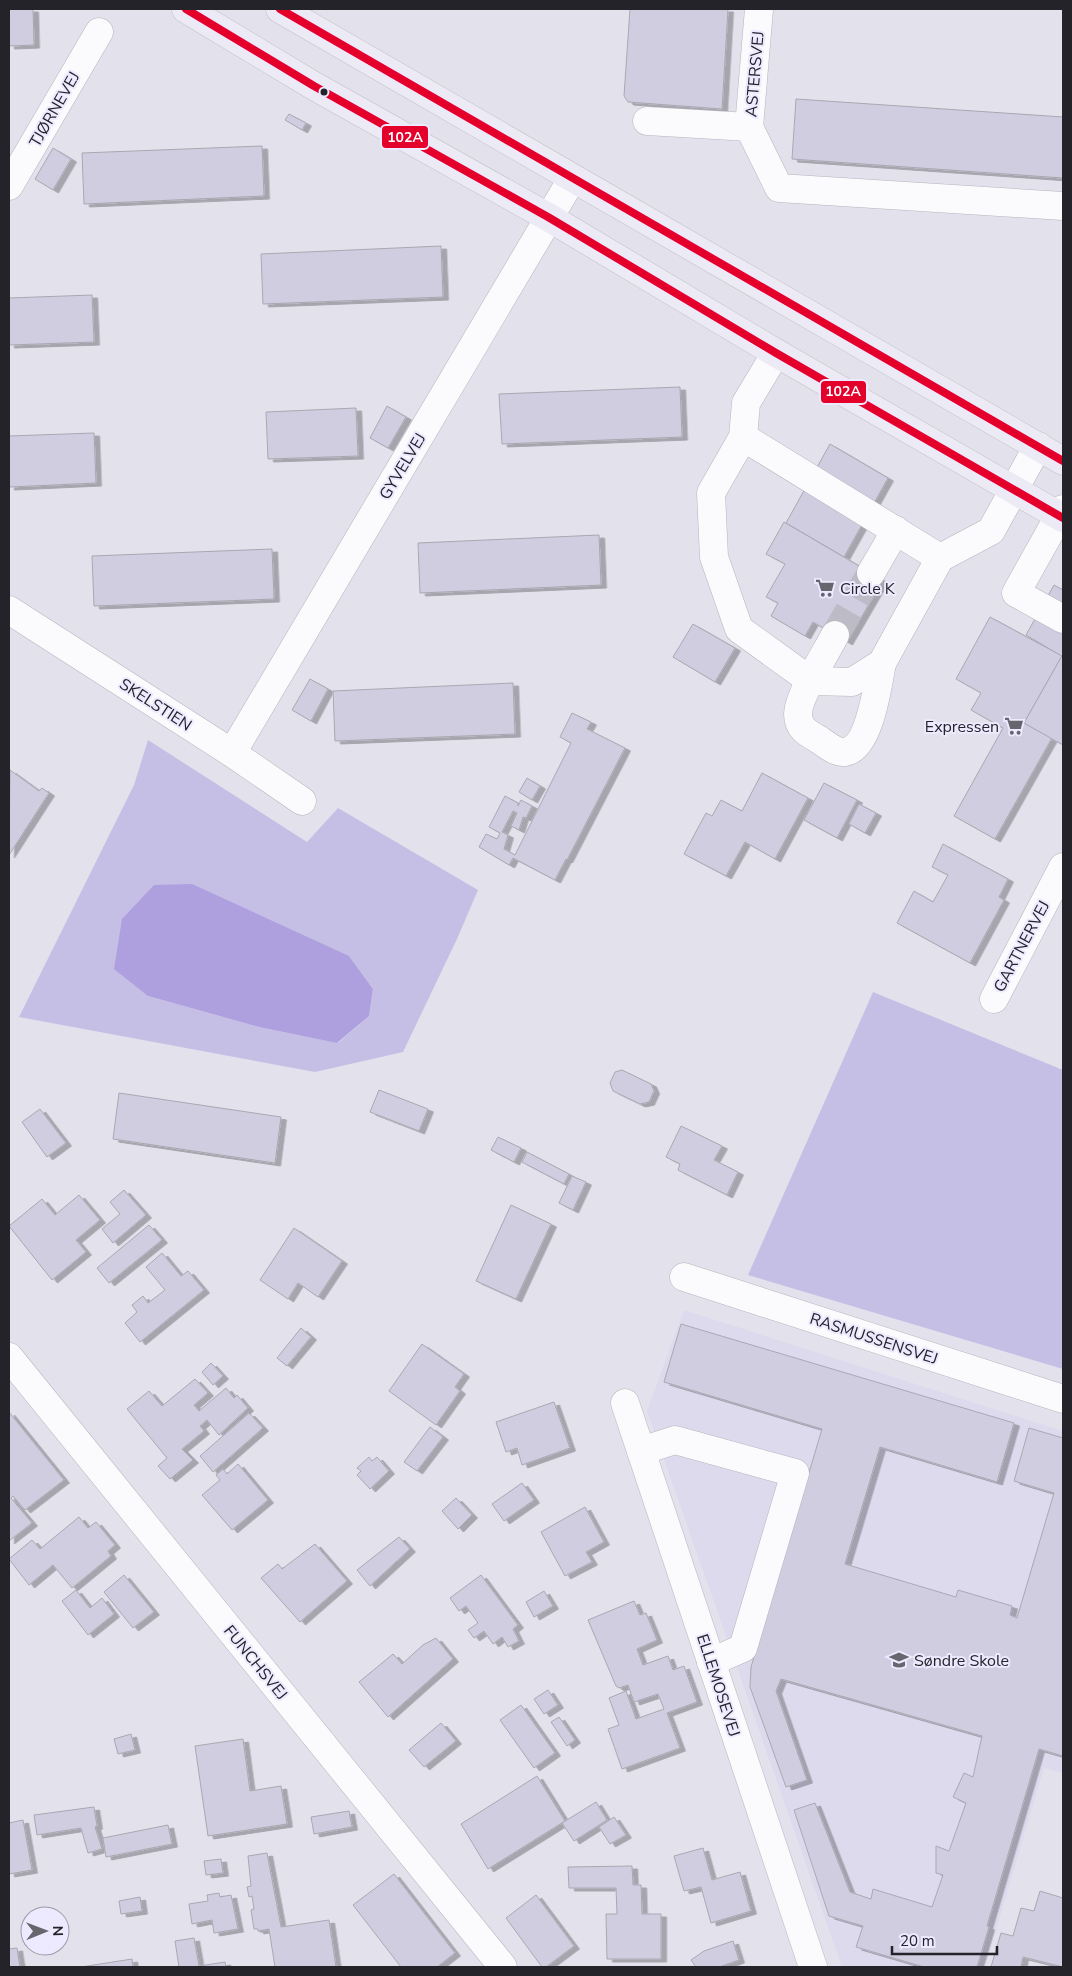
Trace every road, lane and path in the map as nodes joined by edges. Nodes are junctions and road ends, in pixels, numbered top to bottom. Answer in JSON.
{"nodes":[{"id":1,"x":186,"y":9,"type":"edge"},
{"id":2,"x":280,"y":9,"type":"edge"},
{"id":3,"x":759,"y":9,"type":"edge"},
{"id":4,"x":98,"y":32,"type":"dead end"},
{"id":5,"x":647,"y":122,"type":"dead end"},
{"id":6,"x":750,"y":127,"type":"junction"},
{"id":7,"x":572,"y":179,"type":"junction"},
{"id":8,"x":9,"y":186,"type":"edge"},
{"id":9,"x":1063,"y":206,"type":"edge"},
{"id":10,"x":548,"y":217,"type":"junction"},
{"id":11,"x":776,"y":353,"type":"junction"},
{"id":12,"x":743,"y":437,"type":"junction"},
{"id":13,"x":1038,"y":446,"type":"junction"},
{"id":14,"x":1063,"y":461,"type":"edge"},
{"id":15,"x":1014,"y":490,"type":"junction"},
{"id":16,"x":1062,"y":514,"type":"edge"},
{"id":17,"x":896,"y":530,"type":"junction"},
{"id":18,"x":940,"y":558,"type":"junction"},
{"id":19,"x":871,"y":573,"type":"tunnel mouth"},
{"id":20,"x":9,"y":610,"type":"edge"},
{"id":21,"x":1063,"y":619,"type":"edge"},
{"id":22,"x":835,"y":635,"type":"tunnel mouth"},
{"id":23,"x":882,"y":663,"type":"junction"},
{"id":24,"x":811,"y":681,"type":"junction"},
{"id":25,"x":232,"y":753,"type":"junction"},
{"id":26,"x":302,"y":801,"type":"dead end"},
{"id":27,"x":1063,"y":867,"type":"edge"},
{"id":28,"x":994,"y":999,"type":"dead end"},
{"id":29,"x":684,"y":1278,"type":"dead end"},
{"id":30,"x":9,"y":1357,"type":"edge"},
{"id":31,"x":1063,"y":1398,"type":"edge"},
{"id":32,"x":625,"y":1403,"type":"dead end"},
{"id":33,"x":641,"y":1451,"type":"junction"},
{"id":34,"x":711,"y":1662,"type":"junction"},
{"id":35,"x":504,"y":1967,"type":"edge"},
{"id":36,"x":813,"y":1967,"type":"edge"}],
"edges":[{"from":1,"to":10,"type":"main road"},
{"from":2,"to":7,"type":"main road"},
{"from":3,"to":6,"type":"street","name":"ASTERSVEJ"},
{"from":4,"to":8,"type":"street","name":"TJØRNEVEJ"},
{"from":5,"to":6,"type":"street","name":"ASTERSVEJ"},
{"from":6,"to":9,"type":"street"},
{"from":7,"to":10,"type":"street","name":"GYVELVEJ"},
{"from":7,"to":13,"type":"main road"},
{"from":10,"to":11,"type":"main road"},
{"from":10,"to":25,"type":"street","name":"GYVELVEJ"},
{"from":11,"to":12,"type":"street"},
{"from":11,"to":15,"type":"main road"},
{"from":12,"to":17,"type":"street"},
{"from":12,"to":24,"type":"street"},
{"from":13,"to":14,"type":"main road"},
{"from":13,"to":15,"type":"street"},
{"from":15,"to":16,"type":"main road"},
{"from":15,"to":18,"type":"street"},
{"from":16,"to":21,"type":"street"},
{"from":17,"to":18,"type":"street"},
{"from":17,"to":19,"type":"street"},
{"from":18,"to":23,"type":"street"},
{"from":20,"to":25,"type":"street","name":"SKELSTIEN"},
{"from":22,"to":24,"type":"street"},
{"from":23,"to":24,"type":"street"},
{"from":23,"to":24,"type":"street"},
{"from":25,"to":26,"type":"street","name":"SKELSTIEN"},
{"from":27,"to":28,"type":"street","name":"GARTNERVEJ"},
{"from":29,"to":31,"type":"street","name":"RASMUSSENSVEJ"},
{"from":30,"to":35,"type":"street","name":"FUNCHSVEJ"},
{"from":32,"to":33,"type":"street","name":"ELLEMOSEVEJ"},
{"from":33,"to":34,"type":"street","name":"ELLEMOSEVEJ"},
{"from":33,"to":34,"type":"street"},
{"from":34,"to":36,"type":"street","name":"ELLEMOSEVEJ"}]}
